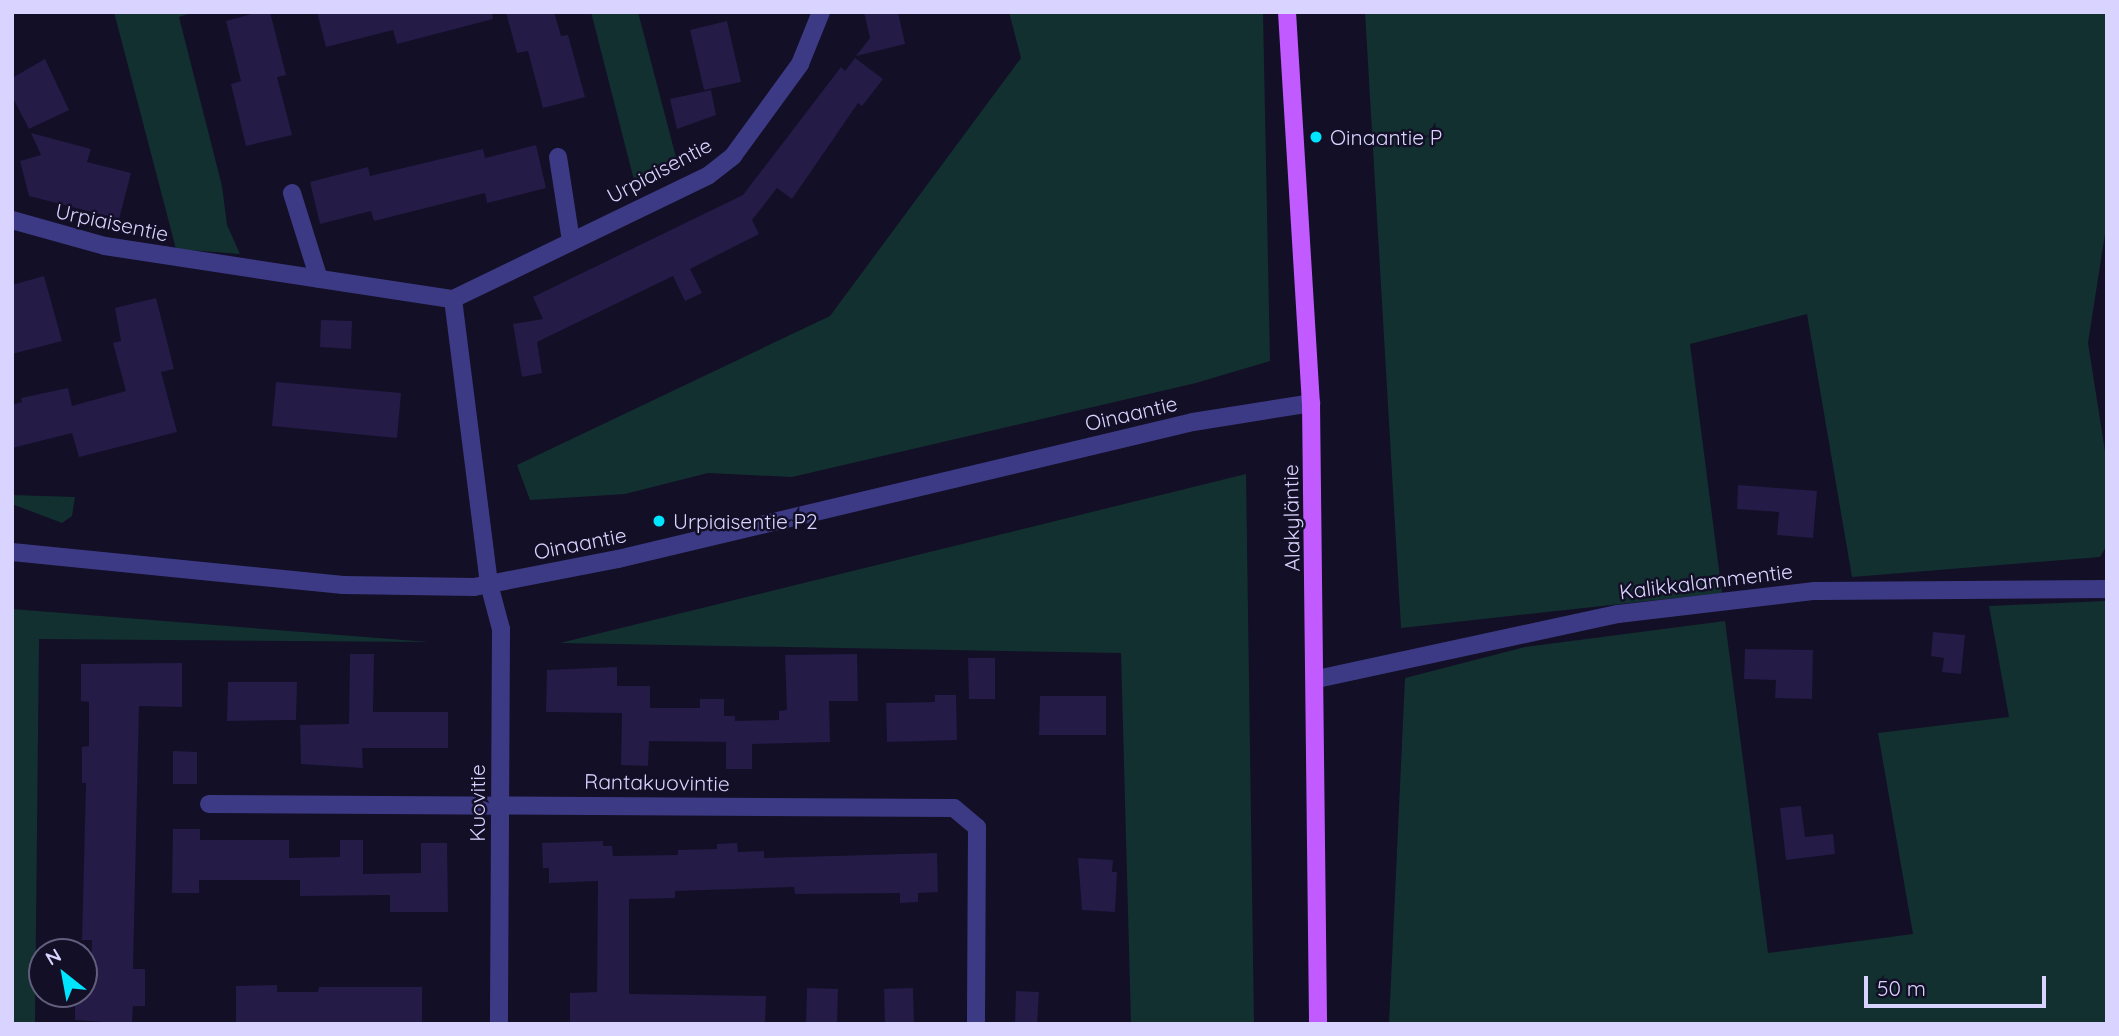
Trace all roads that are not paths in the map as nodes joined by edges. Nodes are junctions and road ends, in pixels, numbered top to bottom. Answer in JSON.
{"nodes":[{"id":1,"x":821,"y":12,"type":"edge"},
{"id":2,"x":1287,"y":12,"type":"edge"},
{"id":3,"x":558,"y":156,"type":"dead end"},
{"id":4,"x":292,"y":193,"type":"dead end"},
{"id":5,"x":12,"y":219,"type":"edge"},
{"id":6,"x":571,"y":241,"type":"junction"},
{"id":7,"x":319,"y":279,"type":"junction"},
{"id":8,"x":453,"y":299,"type":"junction"},
{"id":9,"x":1311,"y":403,"type":"junction"},
{"id":10,"x":12,"y":552,"type":"edge"},
{"id":11,"x":489,"y":584,"type":"junction"},
{"id":12,"x":2107,"y":589,"type":"edge"},
{"id":13,"x":1317,"y":679,"type":"junction"},
{"id":14,"x":209,"y":804,"type":"dead end"},
{"id":15,"x":499,"y":804,"type":"junction"},
{"id":16,"x":499,"y":1024,"type":"edge"},
{"id":17,"x":976,"y":1024,"type":"edge"},
{"id":18,"x":1318,"y":1024,"type":"edge"}],
"edges":[{"from":1,"to":6,"type":"street","name":"Urpiaisentie"},
{"from":2,"to":9,"type":"main road","name":"Alakyläntie"},
{"from":3,"to":6,"type":"street"},
{"from":4,"to":7,"type":"street"},
{"from":5,"to":7,"type":"street","name":"Urpiaisentie"},
{"from":6,"to":8,"type":"street","name":"Urpiaisentie"},
{"from":7,"to":8,"type":"street","name":"Urpiaisentie"},
{"from":8,"to":11,"type":"street"},
{"from":9,"to":11,"type":"street","name":"Oinaantie"},
{"from":9,"to":13,"type":"main road","name":"Alakyläntie"},
{"from":10,"to":11,"type":"street","name":"Oinaantie"},
{"from":11,"to":15,"type":"street","name":"Kuovitie"},
{"from":12,"to":13,"type":"street","name":"Kalikkalammentie"},
{"from":13,"to":18,"type":"main road","name":"Alakyläntie"},
{"from":14,"to":15,"type":"street","name":"Rantakuovintie"},
{"from":15,"to":16,"type":"street","name":"Kuovitie"},
{"from":15,"to":17,"type":"street","name":"Rantakuovintie"}]}
